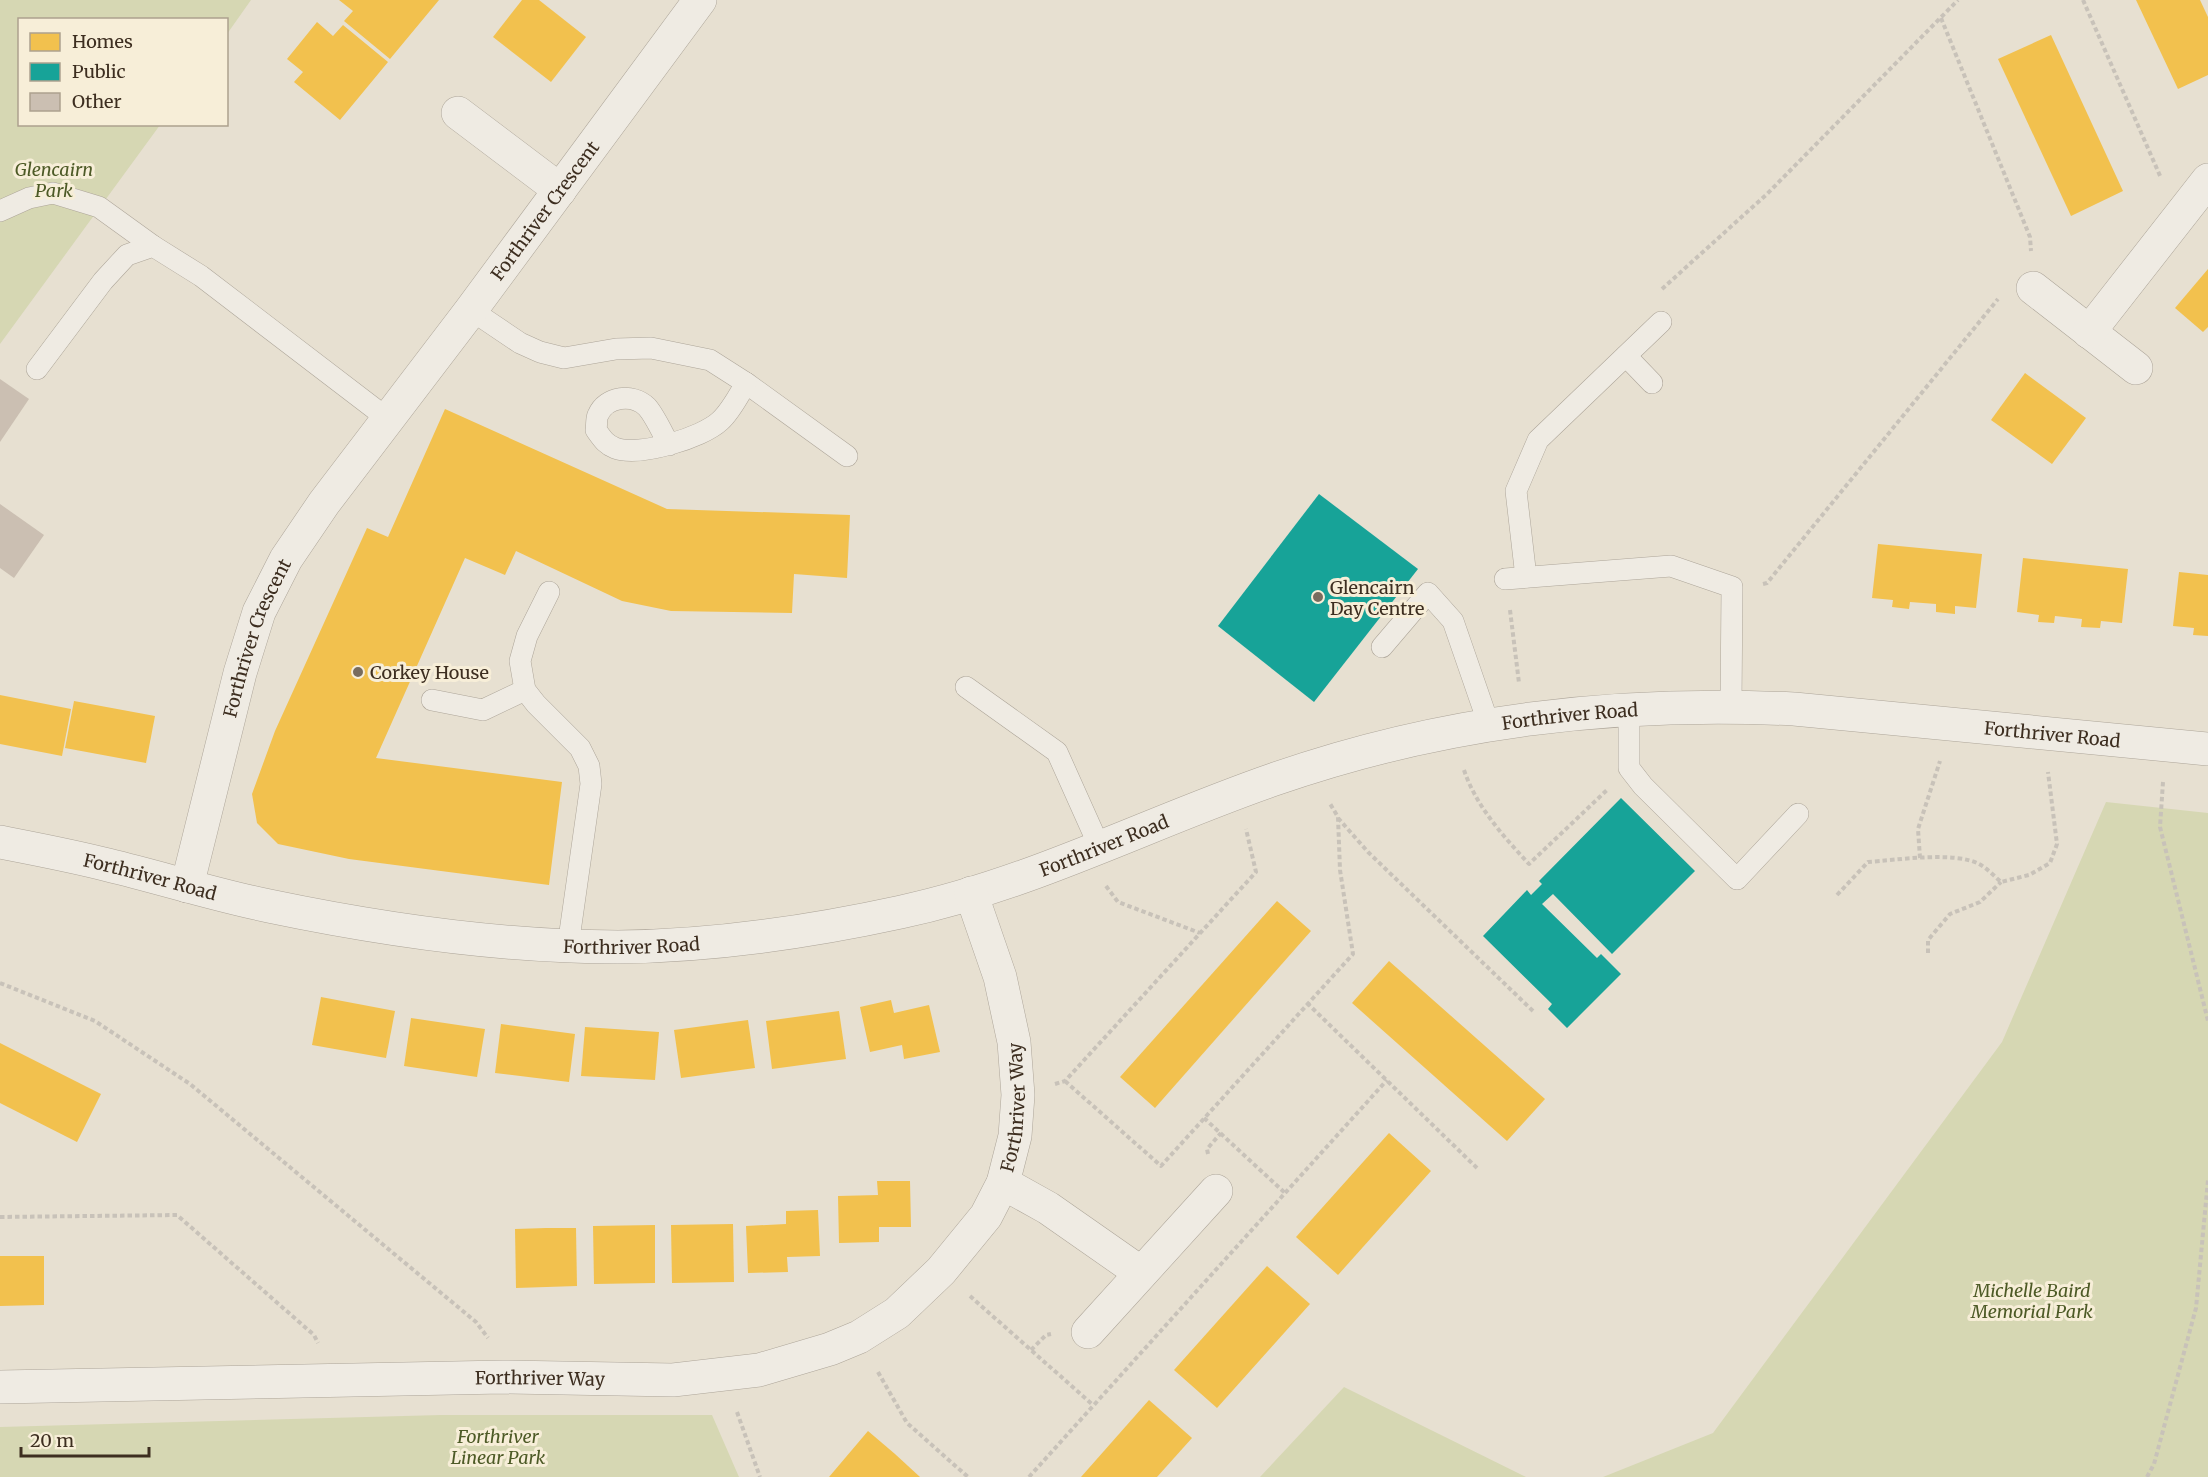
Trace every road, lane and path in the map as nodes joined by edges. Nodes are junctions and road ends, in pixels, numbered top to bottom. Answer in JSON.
{"nodes":[{"id":1,"x":700,"y":0,"type":"edge"},
{"id":2,"x":2083,"y":0,"type":"edge"},
{"id":3,"x":1941,"y":18,"type":"dead end"},
{"id":4,"x":458,"y":113,"type":"dead end"},
{"id":5,"x":2204,"y":187,"type":"edge"},
{"id":6,"x":560,"y":190,"type":"junction"},
{"id":7,"x":0,"y":211,"type":"edge"},
{"id":8,"x":153,"y":246,"type":"junction"},
{"id":9,"x":2033,"y":288,"type":"junction"},
{"id":10,"x":471,"y":310,"type":"junction"},
{"id":11,"x":1661,"y":322,"type":"dead end"},
{"id":12,"x":2089,"y":332,"type":"junction"},
{"id":13,"x":1626,"y":356,"type":"junction"},
{"id":14,"x":2136,"y":368,"type":"dead end"},
{"id":15,"x":37,"y":369,"type":"dead end"},
{"id":16,"x":746,"y":383,"type":"junction"},
{"id":17,"x":1652,"y":383,"type":"dead end"},
{"id":18,"x":388,"y":419,"type":"junction"},
{"id":19,"x":669,"y":445,"type":"dead end"},
{"id":20,"x":847,"y":456,"type":"dead end"},
{"id":21,"x":1767,"y":583,"type":"dead end"},
{"id":22,"x":549,"y":592,"type":"dead end"},
{"id":23,"x":1382,"y":647,"type":"dead end"},
{"id":24,"x":966,"y":687,"type":"dead end"},
{"id":25,"x":525,"y":690,"type":"junction"},
{"id":26,"x":432,"y":700,"type":"dead end"},
{"id":27,"x":1731,"y":706,"type":"junction"},
{"id":28,"x":1629,"y":709,"type":"junction"},
{"id":29,"x":1953,"y":724,"type":"junction"},
{"id":30,"x":1489,"y":725,"type":"junction"},
{"id":31,"x":1451,"y":732,"type":"junction"},
{"id":32,"x":2043,"y":733,"type":"junction"},
{"id":33,"x":2166,"y":745,"type":"junction"},
{"id":34,"x":2208,"y":749,"type":"edge"},
{"id":35,"x":1309,"y":768,"type":"junction"},
{"id":36,"x":1629,"y":768,"type":"junction"},
{"id":37,"x":1237,"y":794,"type":"junction"},
{"id":38,"x":1798,"y":814,"type":"dead end"},
{"id":39,"x":1338,"y":818,"type":"junction"},
{"id":40,"x":0,"y":842,"type":"edge"},
{"id":41,"x":1091,"y":851,"type":"junction"},
{"id":42,"x":1920,"y":858,"type":"junction"},
{"id":43,"x":2001,"y":882,"type":"junction"},
{"id":44,"x":187,"y":886,"type":"junction"},
{"id":45,"x":971,"y":893,"type":"junction"},
{"id":46,"x":1837,"y":895,"type":"dead end"},
{"id":47,"x":1200,"y":933,"type":"junction"},
{"id":48,"x":568,"y":946,"type":"junction"},
{"id":49,"x":1928,"y":953,"type":"dead end"},
{"id":50,"x":0,"y":983,"type":"edge"},
{"id":51,"x":1307,"y":1004,"type":"junction"},
{"id":52,"x":1535,"y":1012,"type":"dead end"},
{"id":53,"x":2208,"y":1021,"type":"edge"},
{"id":54,"x":1387,"y":1080,"type":"junction"},
{"id":55,"x":1065,"y":1081,"type":"junction"},
{"id":56,"x":1018,"y":1095,"type":"junction"},
{"id":57,"x":1204,"y":1118,"type":"junction"},
{"id":58,"x":1477,"y":1168,"type":"dead end"},
{"id":59,"x":2208,"y":1180,"type":"edge"},
{"id":60,"x":1004,"y":1183,"type":"junction"},
{"id":61,"x":1216,"y":1191,"type":"dead end"},
{"id":62,"x":1285,"y":1193,"type":"junction"},
{"id":63,"x":0,"y":1217,"type":"edge"},
{"id":64,"x":941,"y":1271,"type":"junction"},
{"id":65,"x":1141,"y":1273,"type":"junction"},
{"id":66,"x":1088,"y":1332,"type":"dead end"},
{"id":67,"x":859,"y":1337,"type":"junction"},
{"id":68,"x":723,"y":1375,"type":"junction"},
{"id":69,"x":518,"y":1377,"type":"junction"},
{"id":70,"x":338,"y":1381,"type":"junction"},
{"id":71,"x":0,"y":1387,"type":"edge"},
{"id":72,"x":1093,"y":1405,"type":"junction"},
{"id":73,"x":760,"y":1477,"type":"edge"},
{"id":74,"x":968,"y":1477,"type":"edge"},
{"id":75,"x":1029,"y":1477,"type":"edge"},
{"id":76,"x":2147,"y":1477,"type":"edge"}],
"edges":[{"from":1,"to":6,"type":"street","name":"Forthriver Crescent"},
{"from":2,"to":5,"type":"path"},
{"from":3,"to":9,"type":"path"},
{"from":4,"to":6,"type":"street"},
{"from":5,"to":12,"type":"street"},
{"from":6,"to":10,"type":"street","name":"Forthriver Crescent"},
{"from":7,"to":8,"type":"lane"},
{"from":8,"to":15,"type":"lane"},
{"from":8,"to":18,"type":"lane"},
{"from":9,"to":12,"type":"street"},
{"from":9,"to":21,"type":"path"},
{"from":10,"to":16,"type":"lane"},
{"from":10,"to":18,"type":"street","name":"Forthriver Crescent"},
{"from":11,"to":13,"type":"lane"},
{"from":12,"to":14,"type":"street"},
{"from":13,"to":17,"type":"lane"},
{"from":13,"to":27,"type":"lane"},
{"from":16,"to":19,"type":"lane"},
{"from":16,"to":20,"type":"lane"},
{"from":18,"to":44,"type":"street","name":"Forthriver Crescent"},
{"from":22,"to":25,"type":"lane"},
{"from":23,"to":30,"type":"lane"},
{"from":24,"to":41,"type":"lane"},
{"from":25,"to":26,"type":"lane"},
{"from":25,"to":48,"type":"lane"},
{"from":27,"to":28,"type":"street","name":"Forthriver Road"},
{"from":27,"to":29,"type":"street","name":"Forthriver Road"},
{"from":28,"to":30,"type":"street","name":"Forthriver Road"},
{"from":28,"to":36,"type":"lane"},
{"from":29,"to":32,"type":"street","name":"Forthriver Road"},
{"from":29,"to":42,"type":"path"},
{"from":30,"to":31,"type":"street","name":"Forthriver Road"},
{"from":31,"to":35,"type":"street","name":"Forthriver Road"},
{"from":31,"to":36,"type":"path"},
{"from":32,"to":33,"type":"street","name":"Forthriver Road"},
{"from":32,"to":43,"type":"path"},
{"from":33,"to":34,"type":"street","name":"Forthriver Road"},
{"from":33,"to":53,"type":"path"},
{"from":35,"to":37,"type":"street","name":"Forthriver Road"},
{"from":35,"to":39,"type":"path"},
{"from":36,"to":38,"type":"lane"},
{"from":37,"to":41,"type":"street","name":"Forthriver Road"},
{"from":37,"to":47,"type":"path"},
{"from":39,"to":51,"type":"path"},
{"from":39,"to":52,"type":"path"},
{"from":40,"to":44,"type":"street","name":"Forthriver Road"},
{"from":41,"to":45,"type":"street","name":"Forthriver Road"},
{"from":41,"to":47,"type":"path"},
{"from":42,"to":43,"type":"path"},
{"from":42,"to":46,"type":"path"},
{"from":43,"to":49,"type":"path"},
{"from":44,"to":48,"type":"street","name":"Forthriver Road"},
{"from":45,"to":48,"type":"street","name":"Forthriver Road"},
{"from":45,"to":56,"type":"street","name":"Forthriver Way"},
{"from":47,"to":55,"type":"path"},
{"from":50,"to":69,"type":"path"},
{"from":51,"to":54,"type":"path"},
{"from":51,"to":57,"type":"path"},
{"from":54,"to":58,"type":"path"},
{"from":54,"to":62,"type":"path"},
{"from":55,"to":56,"type":"path"},
{"from":55,"to":57,"type":"path"},
{"from":56,"to":60,"type":"street","name":"Forthriver Way"},
{"from":57,"to":62,"type":"path"},
{"from":59,"to":76,"type":"path"},
{"from":60,"to":64,"type":"street","name":"Forthriver Way"},
{"from":60,"to":65,"type":"street","name":"Forthriver Way"},
{"from":61,"to":65,"type":"street"},
{"from":62,"to":72,"type":"path"},
{"from":63,"to":70,"type":"path"},
{"from":64,"to":67,"type":"street","name":"Forthriver Way"},
{"from":64,"to":72,"type":"path"},
{"from":65,"to":66,"type":"street"},
{"from":67,"to":68,"type":"street","name":"Forthriver Way"},
{"from":67,"to":74,"type":"path"},
{"from":68,"to":69,"type":"street","name":"Forthriver Way"},
{"from":68,"to":73,"type":"path"},
{"from":69,"to":70,"type":"street","name":"Forthriver Way"},
{"from":70,"to":71,"type":"street","name":"Forthriver Way"},
{"from":72,"to":75,"type":"path"}]}
